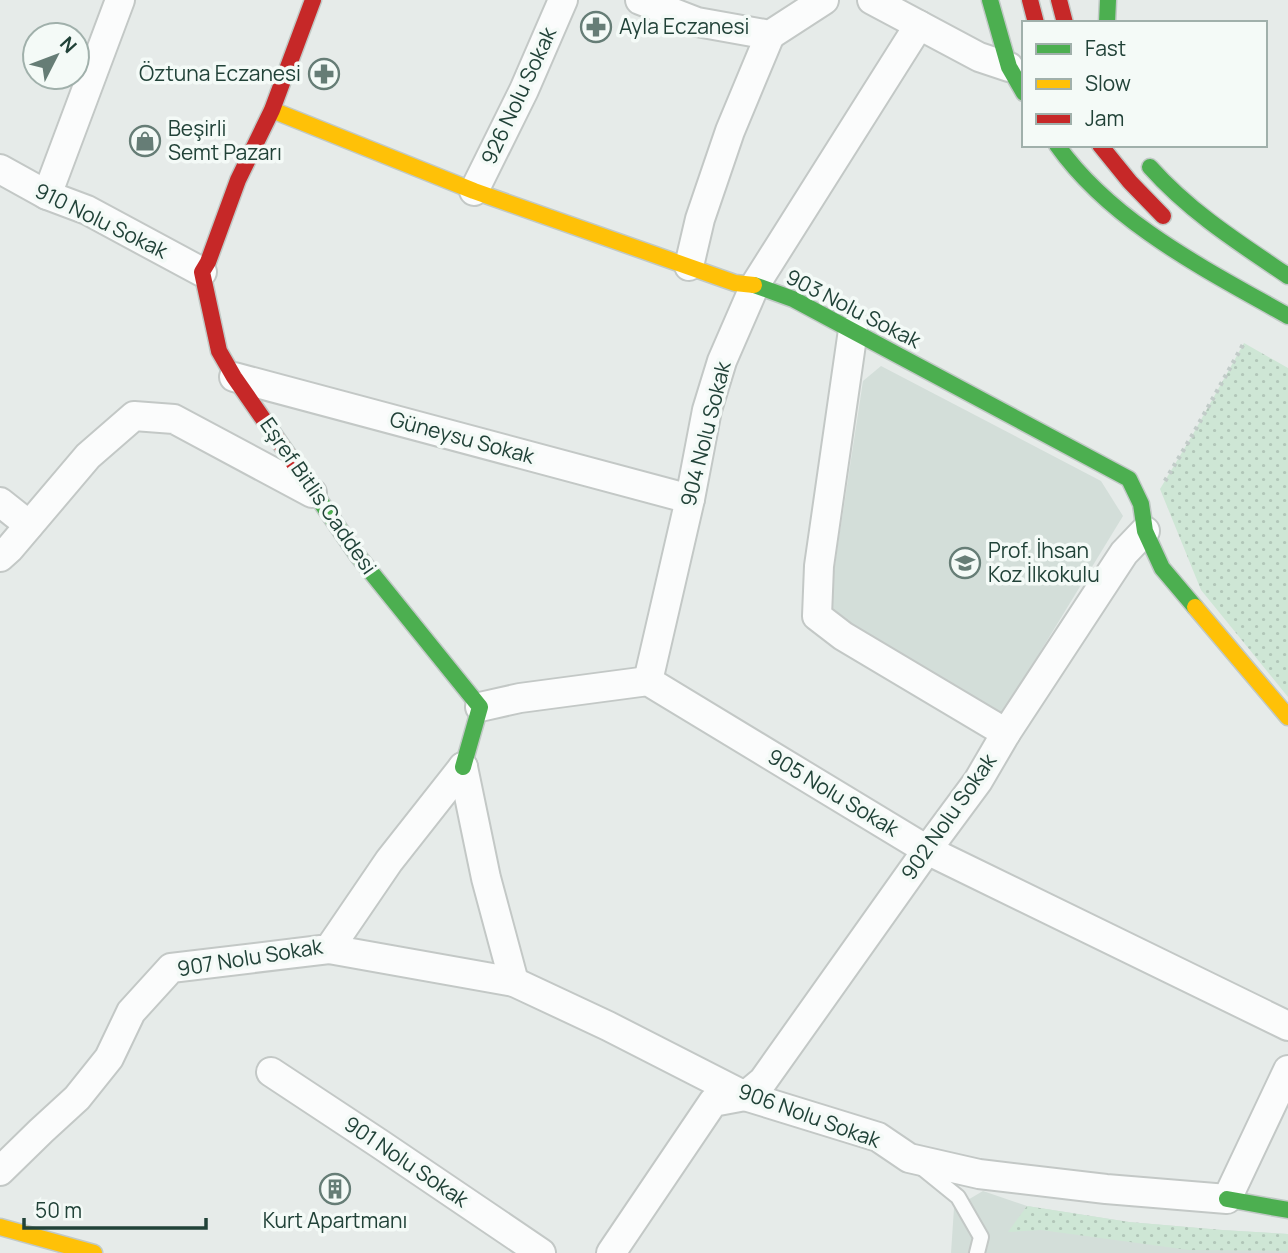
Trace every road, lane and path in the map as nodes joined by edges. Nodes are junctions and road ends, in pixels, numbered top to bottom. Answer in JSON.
{"nodes":[{"id":1,"x":120,"y":0,"type":"edge"},
{"id":2,"x":313,"y":0,"type":"edge"},
{"id":3,"x":563,"y":0,"type":"edge"},
{"id":4,"x":640,"y":0,"type":"edge"},
{"id":5,"x":824,"y":0,"type":"edge"},
{"id":6,"x":872,"y":0,"type":"edge"},
{"id":7,"x":990,"y":0,"type":"edge"},
{"id":8,"x":1030,"y":0,"type":"edge"},
{"id":9,"x":1059,"y":0,"type":"edge"},
{"id":10,"x":1108,"y":0,"type":"edge"},
{"id":11,"x":1035,"y":21,"type":"edge"},
{"id":12,"x":1064,"y":21,"type":"edge"},
{"id":13,"x":1107,"y":21,"type":"edge"},
{"id":14,"x":919,"y":25,"type":"junction"},
{"id":15,"x":770,"y":34,"type":"junction"},
{"id":16,"x":1009,"y":68,"type":"junction"},
{"id":17,"x":1022,"y":90,"type":"edge"},
{"id":18,"x":272,"y":110,"type":"junction"},
{"id":19,"x":1058,"y":147,"type":"edge"},
{"id":20,"x":1101,"y":147,"type":"edge"},
{"id":21,"x":1139,"y":154,"type":"dead end"},
{"id":22,"x":0,"y":169,"type":"edge"},
{"id":23,"x":474,"y":191,"type":"junction"},
{"id":24,"x":47,"y":195,"type":"junction"},
{"id":25,"x":1172,"y":224,"type":"dead end"},
{"id":26,"x":1240,"y":224,"type":"dead end"},
{"id":27,"x":1211,"y":254,"type":"dead end"},
{"id":28,"x":1288,"y":265,"type":"edge"},
{"id":29,"x":689,"y":266,"type":"junction"},
{"id":30,"x":202,"y":272,"type":"junction"},
{"id":31,"x":1288,"y":276,"type":"edge"},
{"id":32,"x":755,"y":285,"type":"junction"},
{"id":33,"x":1288,"y":307,"type":"edge"},
{"id":34,"x":1288,"y":316,"type":"edge"},
{"id":35,"x":853,"y":330,"type":"junction"},
{"id":36,"x":1244,"y":343,"type":"dead end"},
{"id":37,"x":234,"y":377,"type":"junction"},
{"id":38,"x":1160,"y":489,"type":"dead end"},
{"id":39,"x":314,"y":495,"type":"junction"},
{"id":40,"x":690,"y":499,"type":"junction"},
{"id":41,"x":0,"y":502,"type":"edge"},
{"id":42,"x":29,"y":525,"type":"junction"},
{"id":43,"x":1145,"y":531,"type":"junction"},
{"id":44,"x":0,"y":557,"type":"edge"},
{"id":45,"x":648,"y":681,"type":"junction"},
{"id":46,"x":480,"y":707,"type":"junction"},
{"id":47,"x":1288,"y":717,"type":"edge"},
{"id":48,"x":1006,"y":733,"type":"junction"},
{"id":49,"x":463,"y":767,"type":"junction"},
{"id":50,"x":927,"y":850,"type":"junction"},
{"id":51,"x":329,"y":949,"type":"junction"},
{"id":52,"x":514,"y":982,"type":"junction"},
{"id":53,"x":1288,"y":1026,"type":"edge"},
{"id":54,"x":1288,"y":1070,"type":"edge"},
{"id":55,"x":271,"y":1072,"type":"dead end"},
{"id":56,"x":745,"y":1096,"type":"junction"},
{"id":57,"x":909,"y":1157,"type":"junction"},
{"id":58,"x":0,"y":1171,"type":"edge"},
{"id":59,"x":1227,"y":1199,"type":"junction"},
{"id":60,"x":1288,"y":1210,"type":"edge"},
{"id":61,"x":0,"y":1227,"type":"edge"},
{"id":62,"x":94,"y":1253,"type":"edge"},
{"id":63,"x":541,"y":1253,"type":"edge"},
{"id":64,"x":611,"y":1253,"type":"edge"},
{"id":65,"x":977,"y":1253,"type":"edge"}],
"edges":[{"from":1,"to":24,"type":"street"},
{"from":2,"to":18,"type":"street"},
{"from":3,"to":23,"type":"street","name":"926 Nolu Sokak"},
{"from":4,"to":15,"type":"street"},
{"from":5,"to":15,"type":"street"},
{"from":6,"to":14,"type":"street"},
{"from":7,"to":16,"type":"street"},
{"from":8,"to":11,"type":"street"},
{"from":9,"to":12,"type":"street"},
{"from":10,"to":13,"type":"street"},
{"from":14,"to":16,"type":"street"},
{"from":14,"to":32,"type":"street","name":"904 Nolu Sokak"},
{"from":15,"to":29,"type":"street"},
{"from":16,"to":17,"type":"street"},
{"from":18,"to":23,"type":"street","name":"903 Nolu Sokak"},
{"from":18,"to":30,"type":"street"},
{"from":19,"to":34,"type":"street"},
{"from":20,"to":25,"type":"street"},
{"from":21,"to":31,"type":"street"},
{"from":22,"to":24,"type":"street","name":"910 Nolu Sokak"},
{"from":23,"to":29,"type":"street","name":"903 Nolu Sokak"},
{"from":24,"to":30,"type":"street","name":"910 Nolu Sokak"},
{"from":26,"to":28,"type":"street"},
{"from":27,"to":33,"type":"street"},
{"from":29,"to":32,"type":"street","name":"903 Nolu Sokak"},
{"from":30,"to":37,"type":"street","name":"Eşref Bitlis Caddesi"},
{"from":32,"to":35,"type":"street","name":"903 Nolu Sokak"},
{"from":32,"to":40,"type":"street","name":"904 Nolu Sokak"},
{"from":35,"to":43,"type":"street","name":"903 Nolu Sokak"},
{"from":35,"to":48,"type":"street"},
{"from":36,"to":38,"type":"path"},
{"from":37,"to":39,"type":"street","name":"Eşref Bitlis Caddesi"},
{"from":37,"to":40,"type":"street","name":"Güneysu Sokak"},
{"from":39,"to":42,"type":"street"},
{"from":39,"to":46,"type":"street","name":"Eşref Bitlis Caddesi"},
{"from":40,"to":45,"type":"street","name":"904 Nolu Sokak"},
{"from":41,"to":42,"type":"street"},
{"from":42,"to":44,"type":"street"},
{"from":43,"to":47,"type":"street","name":"903 Nolu Sokak"},
{"from":43,"to":48,"type":"street","name":"902 Nolu Sokak"},
{"from":45,"to":46,"type":"street"},
{"from":45,"to":50,"type":"street","name":"905 Nolu Sokak"},
{"from":46,"to":49,"type":"street"},
{"from":48,"to":50,"type":"street","name":"902 Nolu Sokak"},
{"from":49,"to":51,"type":"street","name":"907 Nolu Sokak"},
{"from":49,"to":52,"type":"street"},
{"from":50,"to":53,"type":"street","name":"905 Nolu Sokak"},
{"from":50,"to":56,"type":"street","name":"902 Nolu Sokak"},
{"from":51,"to":52,"type":"street","name":"906 Nolu Sokak"},
{"from":51,"to":58,"type":"street","name":"907 Nolu Sokak"},
{"from":52,"to":56,"type":"street","name":"906 Nolu Sokak"},
{"from":54,"to":59,"type":"street"},
{"from":55,"to":63,"type":"street","name":"901 Nolu Sokak"},
{"from":56,"to":57,"type":"street","name":"906 Nolu Sokak"},
{"from":56,"to":64,"type":"street"},
{"from":57,"to":59,"type":"street","name":"906 Nolu Sokak"},
{"from":57,"to":65,"type":"lane"},
{"from":59,"to":60,"type":"street"},
{"from":61,"to":62,"type":"street"}]}
